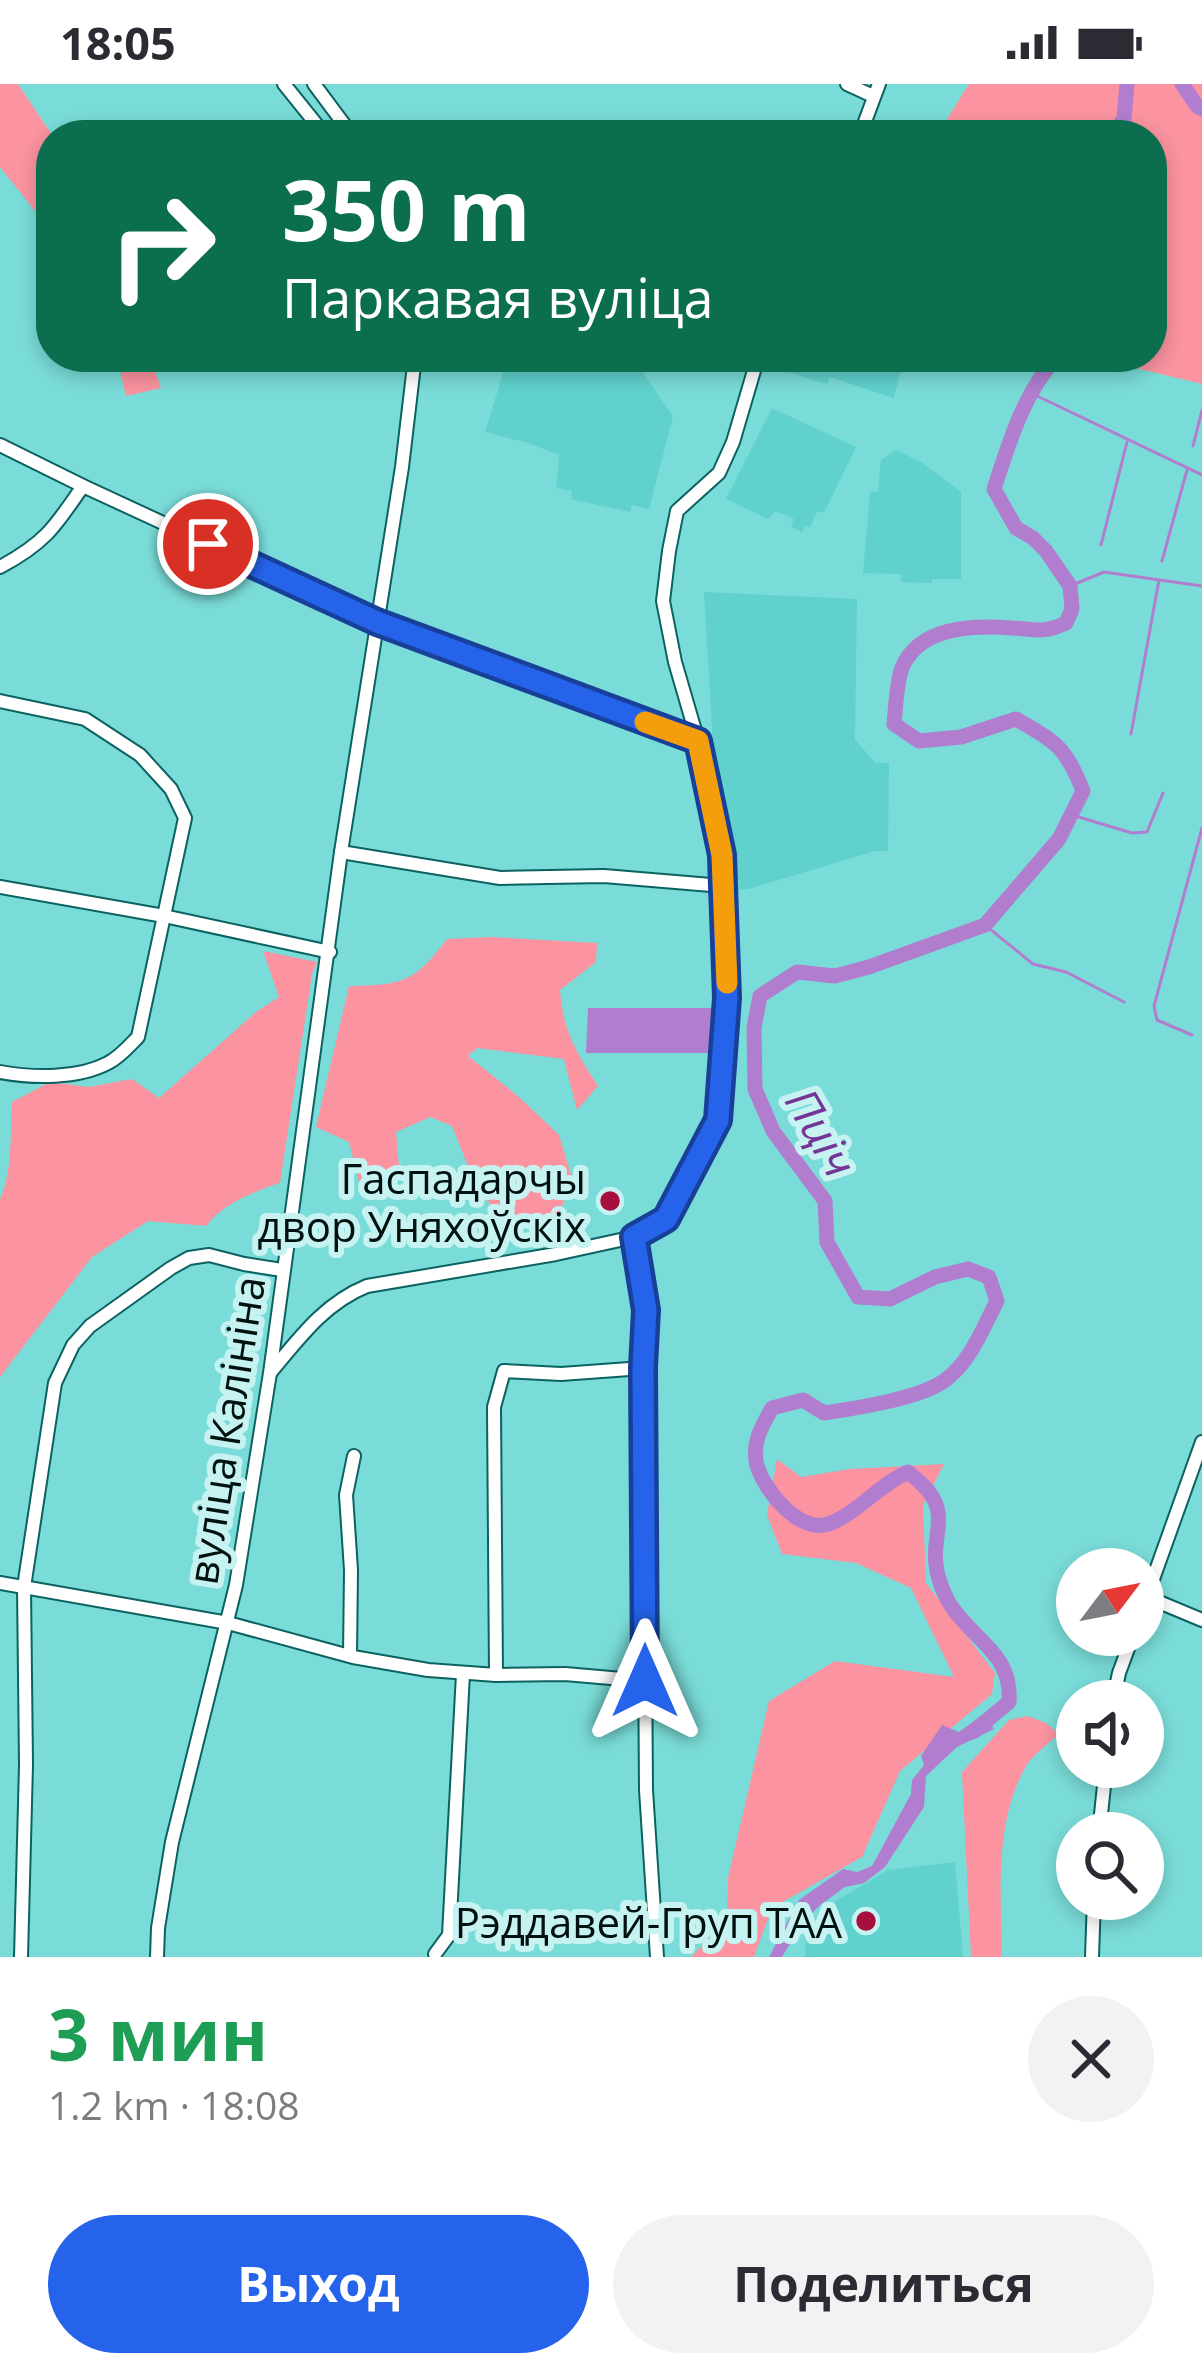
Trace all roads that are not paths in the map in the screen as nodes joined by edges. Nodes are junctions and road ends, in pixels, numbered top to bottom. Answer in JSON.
{"nodes":[{"id":1,"x":284,"y":84,"type":"edge"},
{"id":2,"x":314,"y":84,"type":"edge"},
{"id":3,"x":847,"y":84,"type":"edge"},
{"id":4,"x":876,"y":90,"type":"edge"},
{"id":5,"x":313,"y":120,"type":"edge"},
{"id":6,"x":341,"y":120,"type":"edge"},
{"id":7,"x":865,"y":120,"type":"edge"},
{"id":8,"x":413,"y":372,"type":"edge"},
{"id":9,"x":754,"y":372,"type":"edge"},
{"id":10,"x":0,"y":445,"type":"edge"},
{"id":11,"x":82,"y":486,"type":"junction"},
{"id":12,"x":0,"y":568,"type":"edge"},
{"id":13,"x":377,"y":622,"type":"junction"},
{"id":14,"x":0,"y":701,"type":"edge"},
{"id":15,"x":698,"y":741,"type":"junction"},
{"id":16,"x":341,"y":852,"type":"junction"},
{"id":17,"x":0,"y":886,"type":"edge"},
{"id":18,"x":723,"y":886,"type":"junction"},
{"id":19,"x":164,"y":916,"type":"junction"},
{"id":20,"x":329,"y":952,"type":"junction"},
{"id":21,"x":0,"y":1072,"type":"edge"},
{"id":22,"x":634,"y":1237,"type":"junction"},
{"id":23,"x":282,"y":1270,"type":"junction"},
{"id":24,"x":643,"y":1367,"type":"junction"},
{"id":25,"x":270,"y":1373,"type":"junction"},
{"id":26,"x":1202,"y":1442,"type":"edge"},
{"id":27,"x":354,"y":1456,"type":"dead end"},
{"id":28,"x":1164,"y":1549,"type":"edge"},
{"id":29,"x":0,"y":1583,"type":"edge"},
{"id":30,"x":24,"y":1587,"type":"junction"},
{"id":31,"x":1164,"y":1608,"type":"edge"},
{"id":32,"x":1202,"y":1620,"type":"edge"},
{"id":33,"x":228,"y":1623,"type":"junction"},
{"id":34,"x":350,"y":1656,"type":"junction"},
{"id":35,"x":463,"y":1674,"type":"junction"},
{"id":36,"x":496,"y":1675,"type":"junction"},
{"id":37,"x":645,"y":1681,"type":"junction"},
{"id":38,"x":1093,"y":1920,"type":"edge"},
{"id":39,"x":434,"y":1954,"type":"dead end"},
{"id":40,"x":21,"y":1957,"type":"edge"},
{"id":41,"x":158,"y":1957,"type":"edge"},
{"id":42,"x":657,"y":1957,"type":"edge"},
{"id":43,"x":1091,"y":1957,"type":"edge"}],
"edges":[{"from":1,"to":5,"type":"street"},
{"from":2,"to":6,"type":"street"},
{"from":3,"to":4,"type":"street"},
{"from":4,"to":7,"type":"street"},
{"from":8,"to":13,"type":"street","name":"вуліца Калініна"},
{"from":9,"to":15,"type":"street"},
{"from":10,"to":11,"type":"street"},
{"from":11,"to":12,"type":"street"},
{"from":11,"to":13,"type":"street"},
{"from":13,"to":15,"type":"street"},
{"from":13,"to":16,"type":"street","name":"вуліца Калініна"},
{"from":14,"to":19,"type":"street"},
{"from":15,"to":18,"type":"street"},
{"from":16,"to":18,"type":"street"},
{"from":16,"to":20,"type":"street","name":"вуліца Калініна"},
{"from":17,"to":19,"type":"street"},
{"from":18,"to":22,"type":"street"},
{"from":19,"to":20,"type":"street"},
{"from":19,"to":21,"type":"street"},
{"from":20,"to":23,"type":"street","name":"вуліца Калініна"},
{"from":22,"to":24,"type":"street"},
{"from":22,"to":25,"type":"street"},
{"from":23,"to":25,"type":"street","name":"вуліца Калініна"},
{"from":23,"to":30,"type":"street"},
{"from":24,"to":36,"type":"street"},
{"from":24,"to":37,"type":"street"},
{"from":25,"to":33,"type":"street","name":"вуліца Калініна"},
{"from":26,"to":28,"type":"street"},
{"from":27,"to":34,"type":"street"},
{"from":29,"to":30,"type":"street"},
{"from":30,"to":33,"type":"street"},
{"from":30,"to":40,"type":"street"},
{"from":31,"to":32,"type":"street"},
{"from":33,"to":34,"type":"street"},
{"from":33,"to":41,"type":"street","name":"вуліца Калініна"},
{"from":34,"to":35,"type":"street"},
{"from":35,"to":36,"type":"street"},
{"from":35,"to":39,"type":"street"},
{"from":36,"to":37,"type":"street"},
{"from":37,"to":42,"type":"street"},
{"from":38,"to":43,"type":"street"}]}
